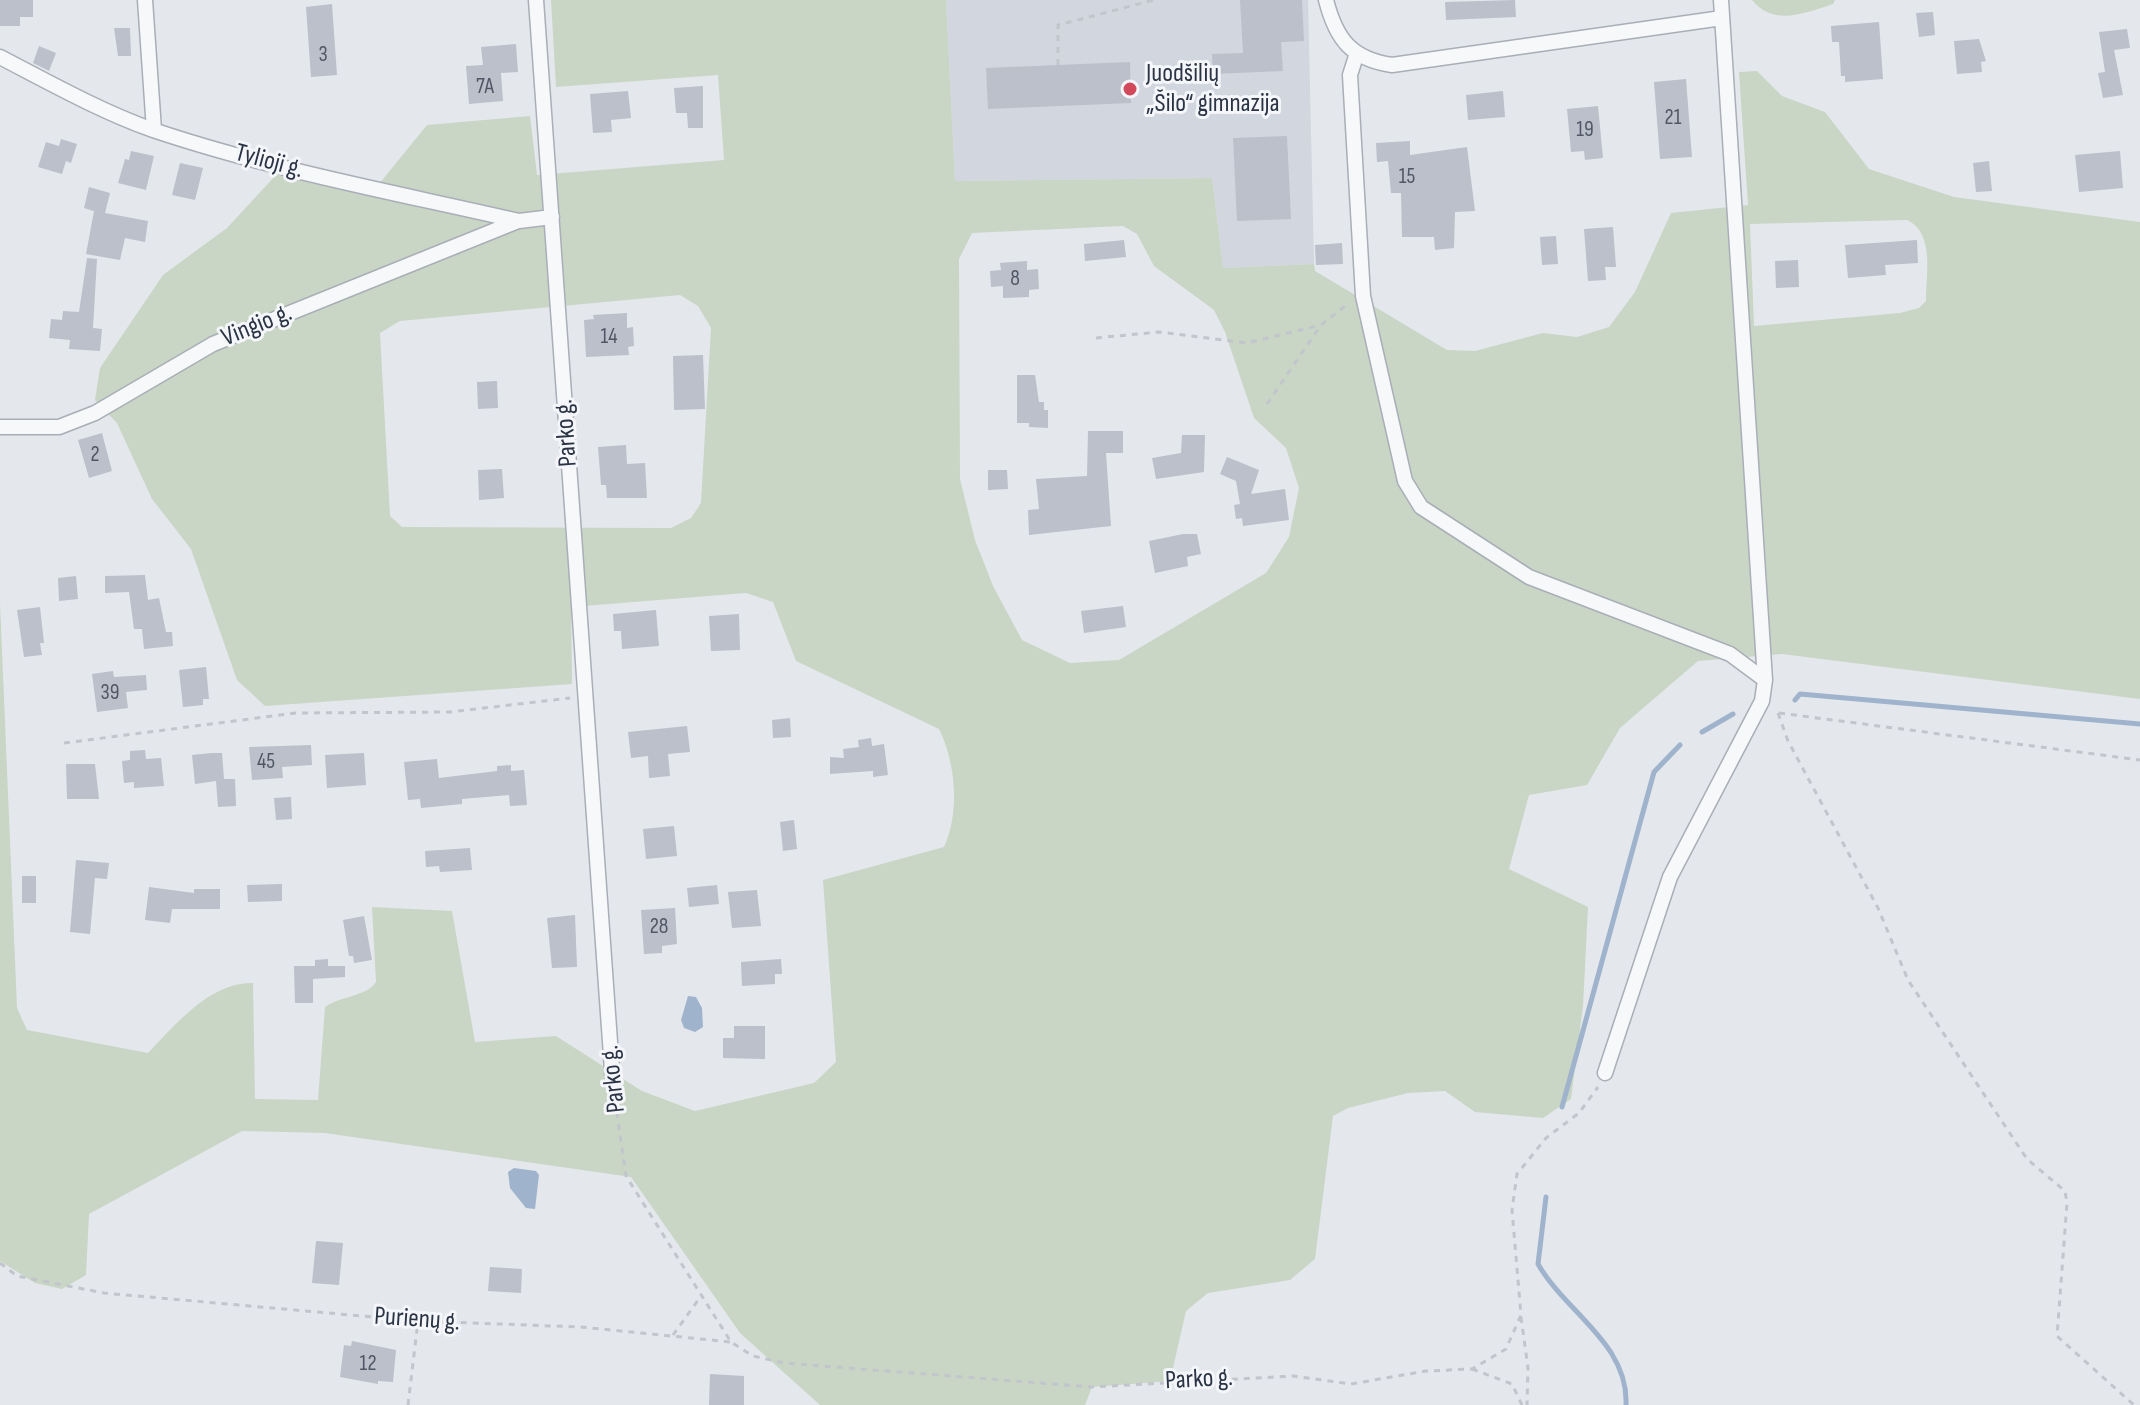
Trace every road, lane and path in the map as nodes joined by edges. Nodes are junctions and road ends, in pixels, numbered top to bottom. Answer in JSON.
{"nodes":[{"id":1,"x":145,"y":0,"type":"edge"},
{"id":2,"x":536,"y":0,"type":"edge"},
{"id":3,"x":1154,"y":0,"type":"edge"},
{"id":4,"x":1326,"y":0,"type":"edge"},
{"id":5,"x":1721,"y":0,"type":"edge"},
{"id":6,"x":1722,"y":18,"type":"junction"},
{"id":7,"x":1356,"y":56,"type":"junction"},
{"id":8,"x":0,"y":57,"type":"edge"},
{"id":9,"x":1058,"y":65,"type":"dead end"},
{"id":10,"x":154,"y":130,"type":"junction"},
{"id":11,"x":552,"y":217,"type":"junction"},
{"id":12,"x":519,"y":221,"type":"junction"},
{"id":13,"x":1363,"y":296,"type":"junction"},
{"id":14,"x":1321,"y":325,"type":"junction"},
{"id":15,"x":1096,"y":338,"type":"dead end"},
{"id":16,"x":1267,"y":404,"type":"dead end"},
{"id":17,"x":0,"y":427,"type":"edge"},
{"id":18,"x":1765,"y":680,"type":"junction"},
{"id":19,"x":586,"y":695,"type":"junction"},
{"id":20,"x":1762,"y":701,"type":"junction"},
{"id":21,"x":1778,"y":713,"type":"junction"},
{"id":22,"x":64,"y":743,"type":"dead end"},
{"id":23,"x":2140,"y":760,"type":"edge"},
{"id":24,"x":1605,"y":1073,"type":"joint"},
{"id":25,"x":613,"y":1084,"type":"joint"},
{"id":26,"x":0,"y":1263,"type":"edge"},
{"id":27,"x":701,"y":1296,"type":"junction"},
{"id":28,"x":1521,"y":1315,"type":"junction"},
{"id":29,"x":418,"y":1321,"type":"junction"},
{"id":30,"x":672,"y":1336,"type":"junction"},
{"id":31,"x":731,"y":1342,"type":"junction"},
{"id":32,"x":1472,"y":1369,"type":"junction"},
{"id":33,"x":408,"y":1405,"type":"edge"},
{"id":34,"x":1525,"y":1405,"type":"edge"},
{"id":35,"x":2134,"y":1405,"type":"edge"}],
"edges":[{"from":1,"to":10,"type":"street"},
{"from":2,"to":11,"type":"street","name":"Parko g."},
{"from":3,"to":9,"type":"path"},
{"from":4,"to":7,"type":"street"},
{"from":5,"to":6,"type":"street"},
{"from":6,"to":7,"type":"street"},
{"from":6,"to":18,"type":"street"},
{"from":7,"to":13,"type":"street"},
{"from":8,"to":10,"type":"street","name":"Tylioji g."},
{"from":10,"to":12,"type":"street","name":"Tylioji g."},
{"from":11,"to":12,"type":"street","name":"Tylioji g."},
{"from":11,"to":19,"type":"street","name":"Parko g."},
{"from":12,"to":17,"type":"street","name":"Vingio g."},
{"from":13,"to":14,"type":"path"},
{"from":13,"to":18,"type":"street"},
{"from":14,"to":15,"type":"path"},
{"from":14,"to":16,"type":"path"},
{"from":18,"to":20,"type":"street"},
{"from":19,"to":22,"type":"path"},
{"from":19,"to":25,"type":"street","name":"Parko g."},
{"from":20,"to":21,"type":"path"},
{"from":20,"to":24,"type":"street"},
{"from":21,"to":23,"type":"path"},
{"from":21,"to":35,"type":"path"},
{"from":24,"to":28,"type":"path"},
{"from":25,"to":27,"type":"path","name":"Parko g."},
{"from":26,"to":29,"type":"path","name":"Purienų g."},
{"from":27,"to":30,"type":"path"},
{"from":27,"to":31,"type":"path","name":"Parko g."},
{"from":28,"to":32,"type":"path","name":"Parko g."},
{"from":28,"to":34,"type":"path"},
{"from":29,"to":30,"type":"path","name":"Purienų g."},
{"from":29,"to":33,"type":"path"},
{"from":30,"to":31,"type":"path","name":"Purienų g."},
{"from":31,"to":32,"type":"path","name":"Parko g."},
{"from":32,"to":34,"type":"path"}]}
